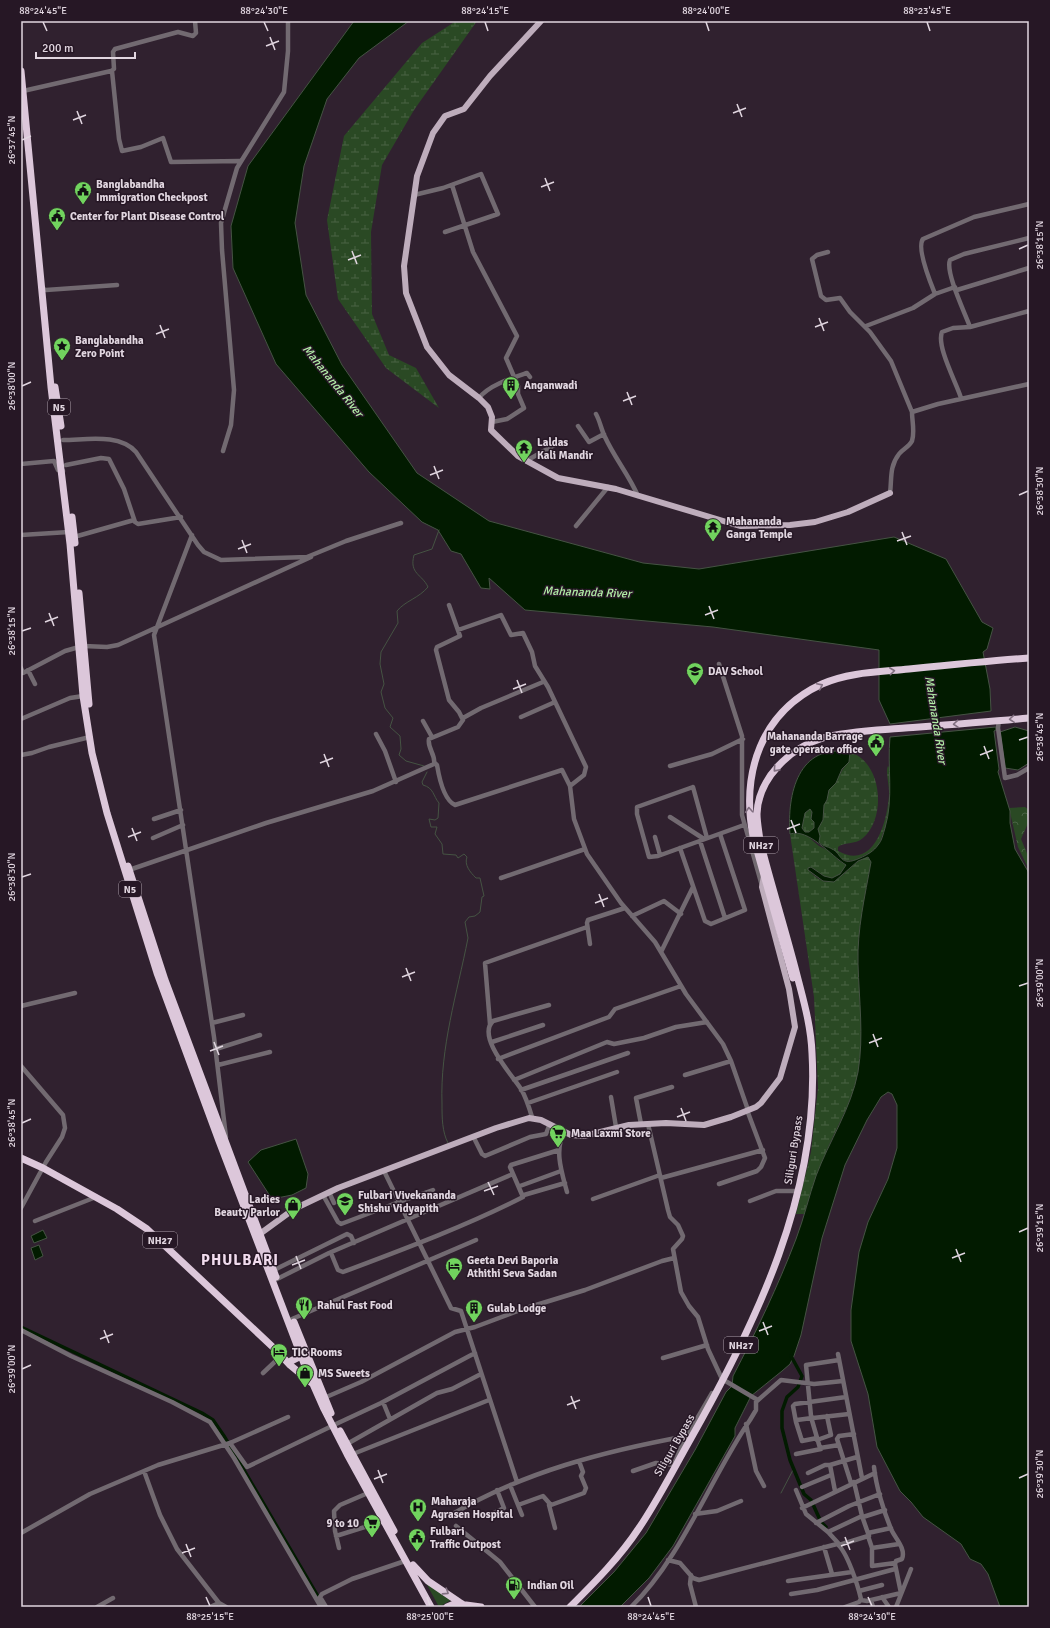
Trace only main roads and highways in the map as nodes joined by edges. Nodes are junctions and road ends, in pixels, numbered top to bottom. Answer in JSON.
{"nodes":[{"id":1,"x":541,"y":21,"type":"edge"},
{"id":2,"x":21,"y":71,"type":"edge"},
{"id":3,"x":51,"y":377,"type":"junction"},
{"id":4,"x":63,"y":451,"type":"junction"},
{"id":5,"x":890,"y":494,"type":"road end"},
{"id":6,"x":81,"y":648,"type":"junction"},
{"id":7,"x":1029,"y":658,"type":"edge"},
{"id":8,"x":1029,"y":718,"type":"edge"},
{"id":9,"x":764,"y":876,"type":"junction"},
{"id":10,"x":811,"y":1042,"type":"junction"},
{"id":11,"x":21,"y":1158,"type":"edge"},
{"id":12,"x":257,"y":1232,"type":"junction"},
{"id":13,"x":280,"y":1354,"type":"junction"},
{"id":14,"x":301,"y":1356,"type":"junction"},
{"id":15,"x":292,"y":1361,"type":"junction"},
{"id":16,"x":310,"y":1376,"type":"junction"},
{"id":17,"x":315,"y":1382,"type":"junction"},
{"id":18,"x":334,"y":1425,"type":"junction"},
{"id":19,"x":413,"y":1565,"type":"junction"},
{"id":20,"x":459,"y":1602,"type":"junction"},
{"id":21,"x":466,"y":1606,"type":"edge"},
{"id":22,"x":431,"y":1607,"type":"edge"},
{"id":23,"x":436,"y":1607,"type":"edge"},
{"id":24,"x":447,"y":1607,"type":"edge"},
{"id":25,"x":481,"y":1607,"type":"edge"},
{"id":26,"x":570,"y":1607,"type":"edge"}],
"edges":[{"from":1,"to":5,"type":"main road"},
{"from":2,"to":3,"type":"highway","number":"N5"},
{"from":3,"to":4,"type":"highway","number":"N5"},
{"from":3,"to":4,"type":"highway","number":"N5"},
{"from":4,"to":6,"type":"highway","number":"N5"},
{"from":6,"to":12,"type":"highway","number":"N5"},
{"from":6,"to":12,"type":"highway","number":"N5"},
{"from":9,"to":7,"type":"highway","number":"NH27","one_way":true},
{"from":8,"to":10,"type":"highway","name":"Siliguri Bypass","number":"NH27","one_way":true},
{"from":9,"to":10,"type":"highway","number":"NH27"},
{"from":9,"to":12,"type":"main road"},
{"from":10,"to":26,"type":"highway","name":"Siliguri Bypass","number":"NH27"},
{"from":11,"to":13,"type":"highway","number":"NH27"},
{"from":12,"to":14,"type":"highway","number":"N5"},
{"from":12,"to":17,"type":"highway","number":"N5"},
{"from":13,"to":15,"type":"highway","number":"NH27"},
{"from":13,"to":17,"type":"highway","number":"NH27"},
{"from":14,"to":15,"type":"highway"},
{"from":14,"to":16,"type":"highway","number":"N5"},
{"from":15,"to":16,"type":"highway","number":"NH27"},
{"from":16,"to":17,"type":"highway","number":"NH27"},
{"from":17,"to":18,"type":"highway","number":"NH27"},
{"from":17,"to":18,"type":"highway","number":"NH27"},
{"from":18,"to":19,"type":"highway","number":"NH27"},
{"from":18,"to":22,"type":"highway","number":"NH27"},
{"from":19,"to":20,"type":"highway","number":"NH27","one_way":true},
{"from":19,"to":23,"type":"highway","number":"NH27"},
{"from":20,"to":21,"type":"highway","number":"NH27"},
{"from":20,"to":24,"type":"highway"},
{"from":21,"to":25,"type":"highway","number":"NH27"}]}
